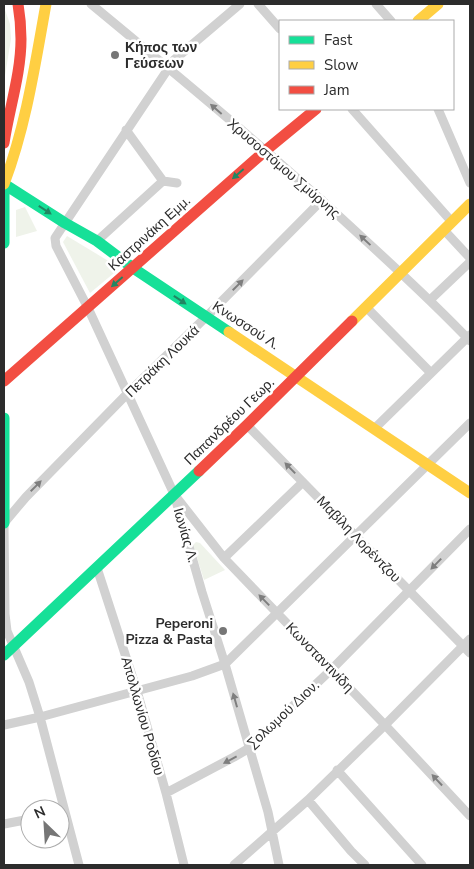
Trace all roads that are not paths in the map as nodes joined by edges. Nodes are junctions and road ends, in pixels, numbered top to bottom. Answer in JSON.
{"nodes":[{"id":1,"x":18,"y":4,"type":"edge"},
{"id":2,"x":46,"y":4,"type":"edge"},
{"id":3,"x":91,"y":4,"type":"edge"},
{"id":4,"x":240,"y":4,"type":"edge"},
{"id":5,"x":258,"y":4,"type":"edge"},
{"id":6,"x":376,"y":4,"type":"edge"},
{"id":7,"x":438,"y":4,"type":"edge"},
{"id":8,"x":390,"y":20,"type":"edge"},
{"id":9,"x":419,"y":20,"type":"edge"},
{"id":10,"x":279,"y":28,"type":"edge"},
{"id":11,"x":168,"y":67,"type":"junction"},
{"id":12,"x":315,"y":110,"type":"edge"},
{"id":13,"x":353,"y":110,"type":"edge"},
{"id":14,"x":438,"y":110,"type":"edge"},
{"id":15,"x":126,"y":130,"type":"junction"},
{"id":16,"x":4,"y":143,"type":"edge"},
{"id":17,"x":265,"y":151,"type":"junction"},
{"id":18,"x":163,"y":181,"type":"junction"},
{"id":19,"x":4,"y":183,"type":"edge"},
{"id":20,"x":470,"y":183,"type":"edge"},
{"id":21,"x":177,"y":184,"type":"dead end"},
{"id":22,"x":322,"y":200,"type":"junction"},
{"id":23,"x":470,"y":204,"type":"edge"},
{"id":24,"x":65,"y":223,"type":"junction"},
{"id":25,"x":448,"y":226,"type":"junction"},
{"id":26,"x":97,"y":241,"type":"junction"},
{"id":27,"x":4,"y":243,"type":"edge"},
{"id":28,"x":470,"y":258,"type":"edge"},
{"id":29,"x":470,"y":262,"type":"edge"},
{"id":30,"x":133,"y":268,"type":"junction"},
{"id":31,"x":400,"y":273,"type":"junction"},
{"id":32,"x":430,"y":300,"type":"junction"},
{"id":33,"x":366,"y":307,"type":"junction"},
{"id":34,"x":88,"y":308,"type":"junction"},
{"id":35,"x":206,"y":317,"type":"junction"},
{"id":36,"x":469,"y":338,"type":"edge"},
{"id":37,"x":431,"y":373,"type":"junction"},
{"id":38,"x":296,"y":377,"type":"junction"},
{"id":39,"x":4,"y":381,"type":"edge"},
{"id":40,"x":128,"y":393,"type":"junction"},
{"id":41,"x":4,"y":418,"type":"edge"},
{"id":42,"x":470,"y":424,"type":"edge"},
{"id":43,"x":247,"y":425,"type":"junction"},
{"id":44,"x":374,"y":429,"type":"junction"},
{"id":45,"x":428,"y":465,"type":"junction"},
{"id":46,"x":303,"y":482,"type":"junction"},
{"id":47,"x":4,"y":488,"type":"edge"},
{"id":48,"x":470,"y":493,"type":"edge"},
{"id":49,"x":174,"y":494,"type":"junction"},
{"id":50,"x":4,"y":523,"type":"edge"},
{"id":51,"x":470,"y":529,"type":"edge"},
{"id":52,"x":356,"y":536,"type":"junction"},
{"id":53,"x":224,"y":558,"type":"junction"},
{"id":54,"x":96,"y":568,"type":"junction"},
{"id":55,"x":410,"y":591,"type":"junction"},
{"id":56,"x":277,"y":614,"type":"junction"},
{"id":57,"x":470,"y":639,"type":"edge"},
{"id":58,"x":13,"y":646,"type":"junction"},
{"id":59,"x":463,"y":646,"type":"junction"},
{"id":60,"x":470,"y":653,"type":"edge"},
{"id":61,"x":4,"y":655,"type":"edge"},
{"id":62,"x":224,"y":664,"type":"junction"},
{"id":63,"x":332,"y":669,"type":"junction"},
{"id":64,"x":137,"y":691,"type":"junction"},
{"id":65,"x":40,"y":717,"type":"junction"},
{"id":66,"x":4,"y":725,"type":"edge"},
{"id":67,"x":385,"y":725,"type":"junction"},
{"id":68,"x":249,"y":747,"type":"junction"},
{"id":69,"x":338,"y":770,"type":"junction"},
{"id":70,"x":166,"y":793,"type":"junction"},
{"id":71,"x":59,"y":799,"type":"edge"},
{"id":72,"x":308,"y":800,"type":"junction"},
{"id":73,"x":470,"y":816,"type":"edge"},
{"id":74,"x":20,"y":820,"type":"edge"},
{"id":75,"x":4,"y":824,"type":"edge"},
{"id":76,"x":273,"y":831,"type":"junction"},
{"id":77,"x":70,"y":838,"type":"edge"},
{"id":78,"x":362,"y":862,"type":"edge"},
{"id":79,"x":78,"y":865,"type":"edge"},
{"id":80,"x":184,"y":865,"type":"edge"},
{"id":81,"x":234,"y":865,"type":"edge"},
{"id":82,"x":280,"y":865,"type":"edge"},
{"id":83,"x":352,"y":865,"type":"edge"},
{"id":84,"x":422,"y":865,"type":"edge"}],
"edges":[{"from":1,"to":16,"type":"street"},
{"from":2,"to":19,"type":"street"},
{"from":3,"to":11,"type":"street","name":"Χρυσοστόμου Σμύρνης"},
{"from":4,"to":11,"type":"street"},
{"from":5,"to":10,"type":"street"},
{"from":6,"to":8,"type":"street"},
{"from":7,"to":9,"type":"street"},
{"from":11,"to":15,"type":"street"},
{"from":17,"to":11,"type":"street","name":"Χρυσοστόμου Σμύρνης","one_way":true},
{"from":12,"to":17,"type":"street","name":"Καστρινάκη Εμμ."},
{"from":13,"to":25,"type":"street"},
{"from":14,"to":20,"type":"street"},
{"from":15,"to":18,"type":"street"},
{"from":15,"to":24,"type":"street"},
{"from":17,"to":22,"type":"street","name":"Χρυσοστόμου Σμύρνης"},
{"from":17,"to":30,"type":"street","name":"Καστρινάκη Εμμ.","one_way":true},
{"from":18,"to":21,"type":"street"},
{"from":18,"to":26,"type":"street"},
{"from":19,"to":24,"type":"street","name":"Κνωσσού Λ.","one_way":true},
{"from":19,"to":27,"type":"street"},
{"from":31,"to":22,"type":"street","name":"Χρυσοστόμου Σμύρνης","one_way":true},
{"from":35,"to":22,"type":"street","name":"Πετράκη Λουκά","one_way":true},
{"from":23,"to":25,"type":"street","name":"Παπανδρέου Γεωρ."},
{"from":24,"to":26,"type":"street","name":"Κνωσσού Λ."},
{"from":24,"to":34,"type":"street","name":"Ιωνίας Λ."},
{"from":25,"to":28,"type":"street"},
{"from":25,"to":31,"type":"street","name":"Παπανδρέου Γεωρ."},
{"from":26,"to":30,"type":"street","name":"Κνωσσού Λ."},
{"from":29,"to":32,"type":"street"},
{"from":30,"to":34,"type":"street","name":"Καστρινάκη Εμμ.","one_way":true},
{"from":30,"to":35,"type":"street","name":"Κνωσσού Λ.","one_way":true},
{"from":31,"to":32,"type":"street","name":"Χρυσοστόμου Σμύρνης"},
{"from":31,"to":33,"type":"street","name":"Παπανδρέου Γεωρ."},
{"from":32,"to":36,"type":"street","name":"Χρυσοστόμου Σμύρνης"},
{"from":33,"to":37,"type":"street"},
{"from":33,"to":38,"type":"street","name":"Παπανδρέου Γεωρ."},
{"from":34,"to":39,"type":"street","name":"Καστρινάκη Εμμ."},
{"from":34,"to":40,"type":"street","name":"Ιωνίας Λ."},
{"from":35,"to":38,"type":"street","name":"Κνωσσού Λ."},
{"from":35,"to":40,"type":"street","name":"Πετράκη Λουκά"},
{"from":36,"to":37,"type":"street"},
{"from":37,"to":44,"type":"street"},
{"from":38,"to":43,"type":"street","name":"Παπανδρέου Γεωρ."},
{"from":38,"to":44,"type":"street","name":"Κνωσσού Λ."},
{"from":40,"to":49,"type":"street","name":"Ιωνίας Λ."},
{"from":50,"to":40,"type":"street","name":"Πετράκη Λουκά","one_way":true},
{"from":41,"to":47,"type":"street"},
{"from":42,"to":45,"type":"street"},
{"from":46,"to":43,"type":"street","name":"Μαβίλη Λορέντζου","one_way":true},
{"from":43,"to":49,"type":"street","name":"Παπανδρέου Γεωρ."},
{"from":44,"to":45,"type":"street","name":"Κνωσσού Λ."},
{"from":45,"to":48,"type":"street","name":"Κνωσσού Λ."},
{"from":45,"to":52,"type":"street"},
{"from":46,"to":52,"type":"street","name":"Μαβίλη Λορέντζου"},
{"from":46,"to":53,"type":"street"},
{"from":47,"to":50,"type":"street"},
{"from":49,"to":53,"type":"street","name":"Κωνσταντινίδη"},
{"from":49,"to":54,"type":"street","name":"Παπανδρέου Γεωρ."},
{"from":49,"to":62,"type":"street","name":"Ιωνίας Λ."},
{"from":50,"to":58,"type":"street"},
{"from":51,"to":55,"type":"street","name":"Σολωμού Διον.","one_way":true},
{"from":52,"to":55,"type":"street","name":"Μαβίλη Λορέντζου"},
{"from":52,"to":56,"type":"street"},
{"from":56,"to":53,"type":"street","name":"Κωνσταντινίδη","one_way":true},
{"from":54,"to":58,"type":"street","name":"Παπανδρέου Γεωρ."},
{"from":54,"to":64,"type":"street","name":"Απολλωνίου Ροδίου"},
{"from":55,"to":59,"type":"street","name":"Μαβίλη Λορέντζου"},
{"from":55,"to":63,"type":"street","name":"Σολωμού Διον."},
{"from":56,"to":62,"type":"street"},
{"from":56,"to":63,"type":"street","name":"Κωνσταντινίδη"},
{"from":57,"to":59,"type":"street"},
{"from":58,"to":61,"type":"street","name":"Παπανδρέου Γεωρ."},
{"from":58,"to":65,"type":"street"},
{"from":59,"to":60,"type":"street","name":"Μαβίλη Λορέντζου"},
{"from":59,"to":67,"type":"street"},
{"from":62,"to":64,"type":"street"},
{"from":68,"to":62,"type":"street","name":"Ιωνίας Λ.","one_way":true},
{"from":63,"to":67,"type":"street","name":"Κωνσταντινίδη"},
{"from":63,"to":68,"type":"street","name":"Σολωμού Διον."},
{"from":64,"to":65,"type":"street"},
{"from":64,"to":70,"type":"street","name":"Απολλωνίου Ροδίου"},
{"from":65,"to":66,"type":"street"},
{"from":65,"to":71,"type":"street"},
{"from":67,"to":69,"type":"street"},
{"from":73,"to":67,"type":"street","name":"Κωνσταντινίδη","one_way":true},
{"from":68,"to":70,"type":"street","name":"Σολωμού Διον.","one_way":true},
{"from":68,"to":76,"type":"street","name":"Ιωνίας Λ."},
{"from":69,"to":72,"type":"street"},
{"from":69,"to":84,"type":"street"},
{"from":70,"to":80,"type":"street","name":"Απολλωνίου Ροδίου"},
{"from":72,"to":76,"type":"street"},
{"from":72,"to":78,"type":"street"},
{"from":74,"to":75,"type":"street"},
{"from":76,"to":81,"type":"street"},
{"from":76,"to":82,"type":"street","name":"Ιωνίας Λ."},
{"from":77,"to":79,"type":"street"},
{"from":78,"to":83,"type":"street"}]}
